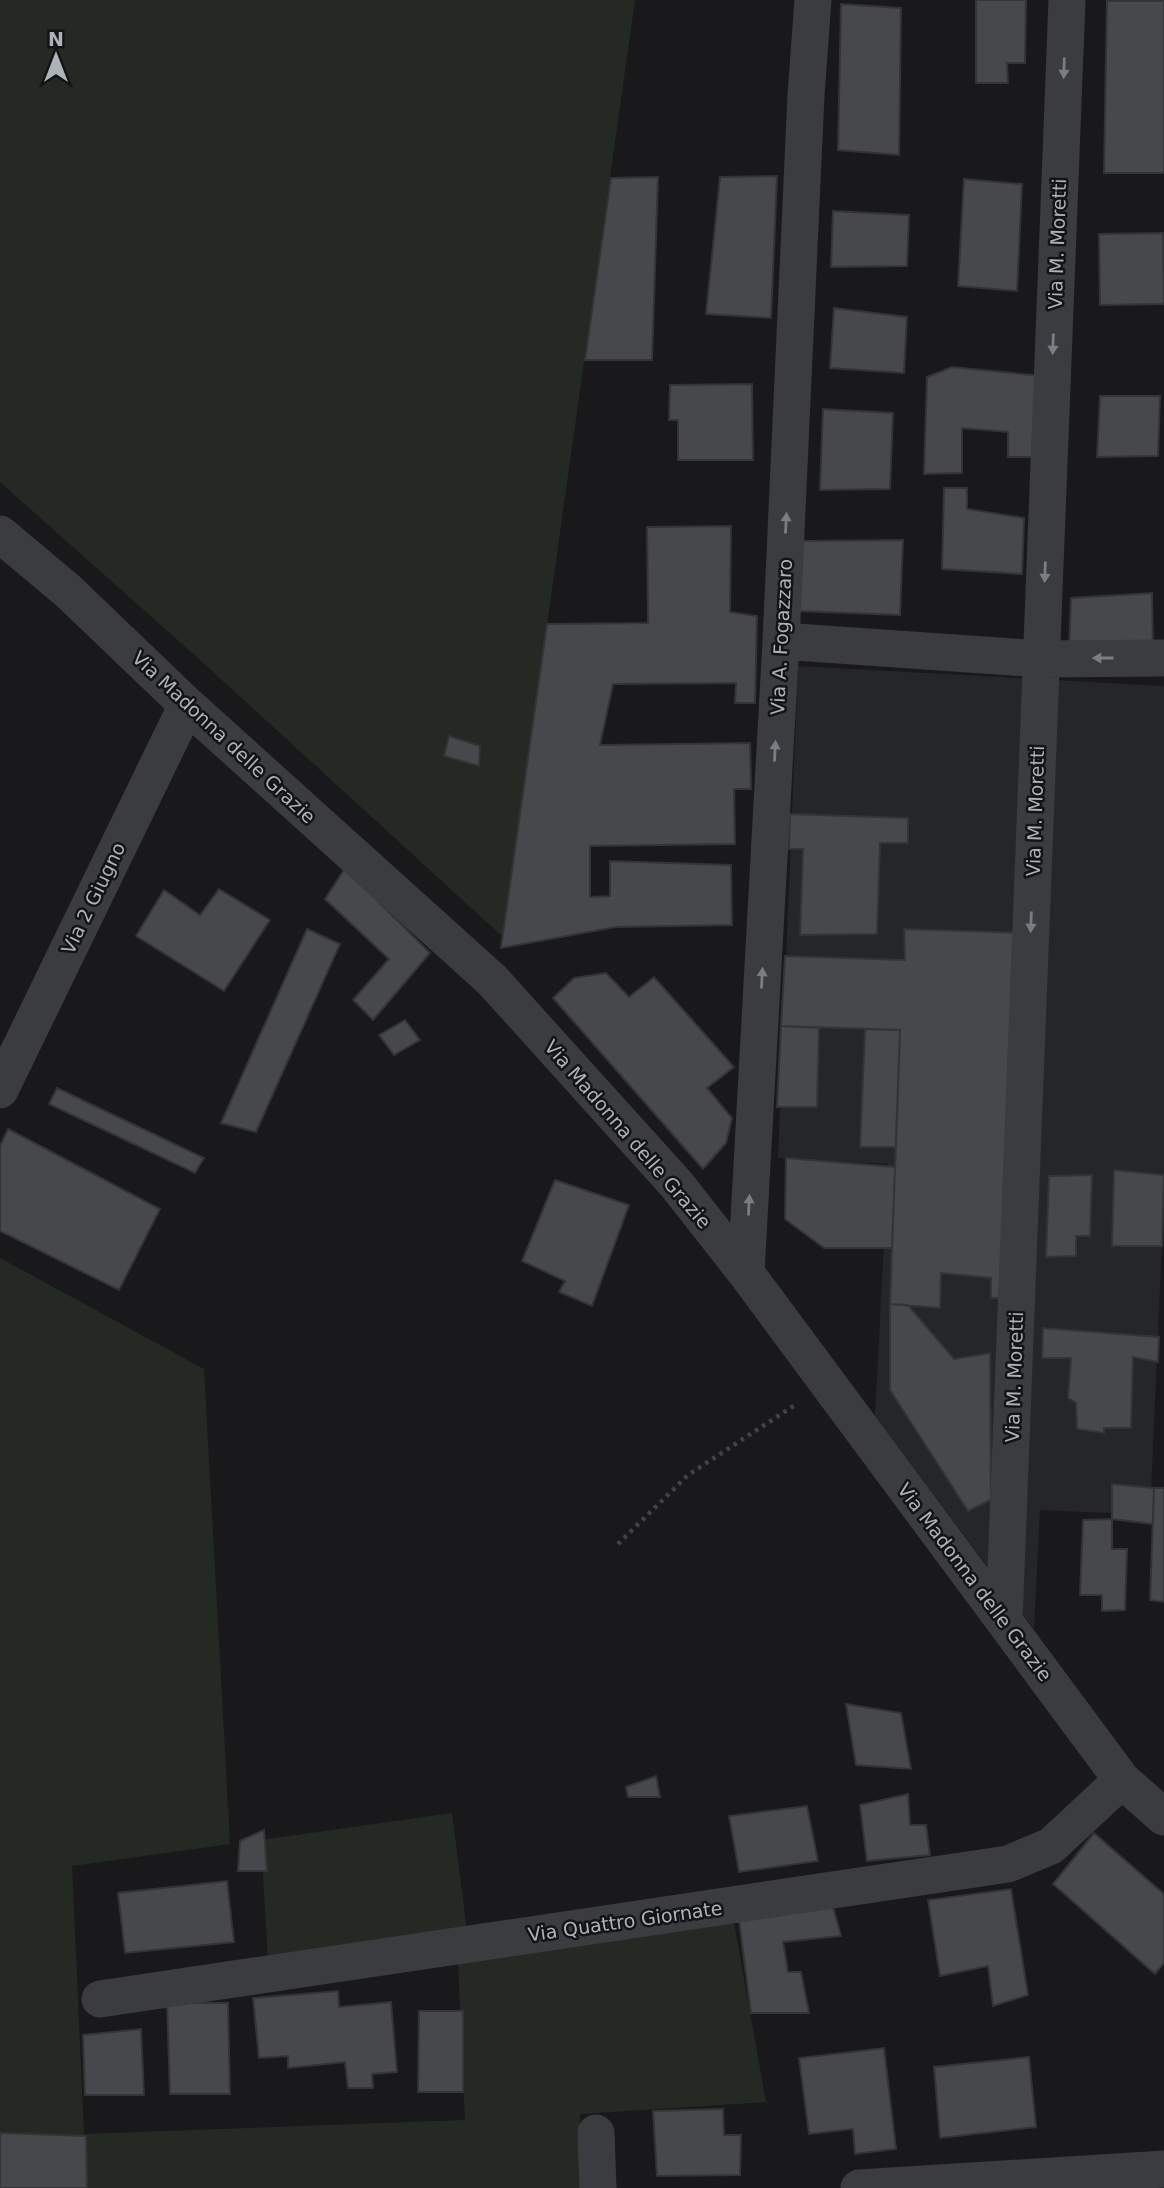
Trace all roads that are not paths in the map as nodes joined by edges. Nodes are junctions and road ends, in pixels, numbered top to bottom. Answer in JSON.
{"nodes":[{"id":1,"x":813,"y":0,"type":"edge"},
{"id":2,"x":1066,"y":0,"type":"edge"},
{"id":3,"x":0,"y":534,"type":"edge"},
{"id":4,"x":781,"y":641,"type":"junction"},
{"id":5,"x":1164,"y":657,"type":"edge"},
{"id":6,"x":1041,"y":659,"type":"junction"},
{"id":7,"x":187,"y":705,"type":"junction"},
{"id":8,"x":0,"y":1090,"type":"edge"},
{"id":9,"x":746,"y":1273,"type":"junction"},
{"id":10,"x":1004,"y":1621,"type":"junction"},
{"id":11,"x":1122,"y":1780,"type":"junction"},
{"id":12,"x":1164,"y":1817,"type":"edge"},
{"id":13,"x":100,"y":1999,"type":"dead end"},
{"id":14,"x":596,"y":2133,"type":"dead end"},
{"id":15,"x":1164,"y":2169,"type":"edge"},
{"id":16,"x":598,"y":2188,"type":"edge"},
{"id":17,"x":859,"y":2188,"type":"edge"}],
"edges":[{"from":4,"to":1,"type":"street","name":"Via A. Fogazzaro","one_way":true},
{"from":2,"to":6,"type":"street","name":"Via M. Moretti","one_way":true},
{"from":3,"to":7,"type":"street","name":"Via Madonna delle Grazie"},
{"from":4,"to":6,"type":"street"},
{"from":9,"to":4,"type":"street","name":"Via A. Fogazzaro","one_way":true},
{"from":5,"to":6,"type":"street","one_way":true},
{"from":6,"to":10,"type":"street","name":"Via M. Moretti","one_way":true},
{"from":7,"to":8,"type":"street","name":"Via 2 Giugno"},
{"from":7,"to":9,"type":"street","name":"Via Madonna delle Grazie"},
{"from":9,"to":10,"type":"street","name":"Via Madonna delle Grazie"},
{"from":10,"to":11,"type":"street","name":"Via Madonna delle Grazie"},
{"from":11,"to":12,"type":"street","name":"Via Madonna delle Grazie"},
{"from":11,"to":13,"type":"street","name":"Via Quattro Giornate"},
{"from":14,"to":16,"type":"street"},
{"from":15,"to":17,"type":"street"}]}
